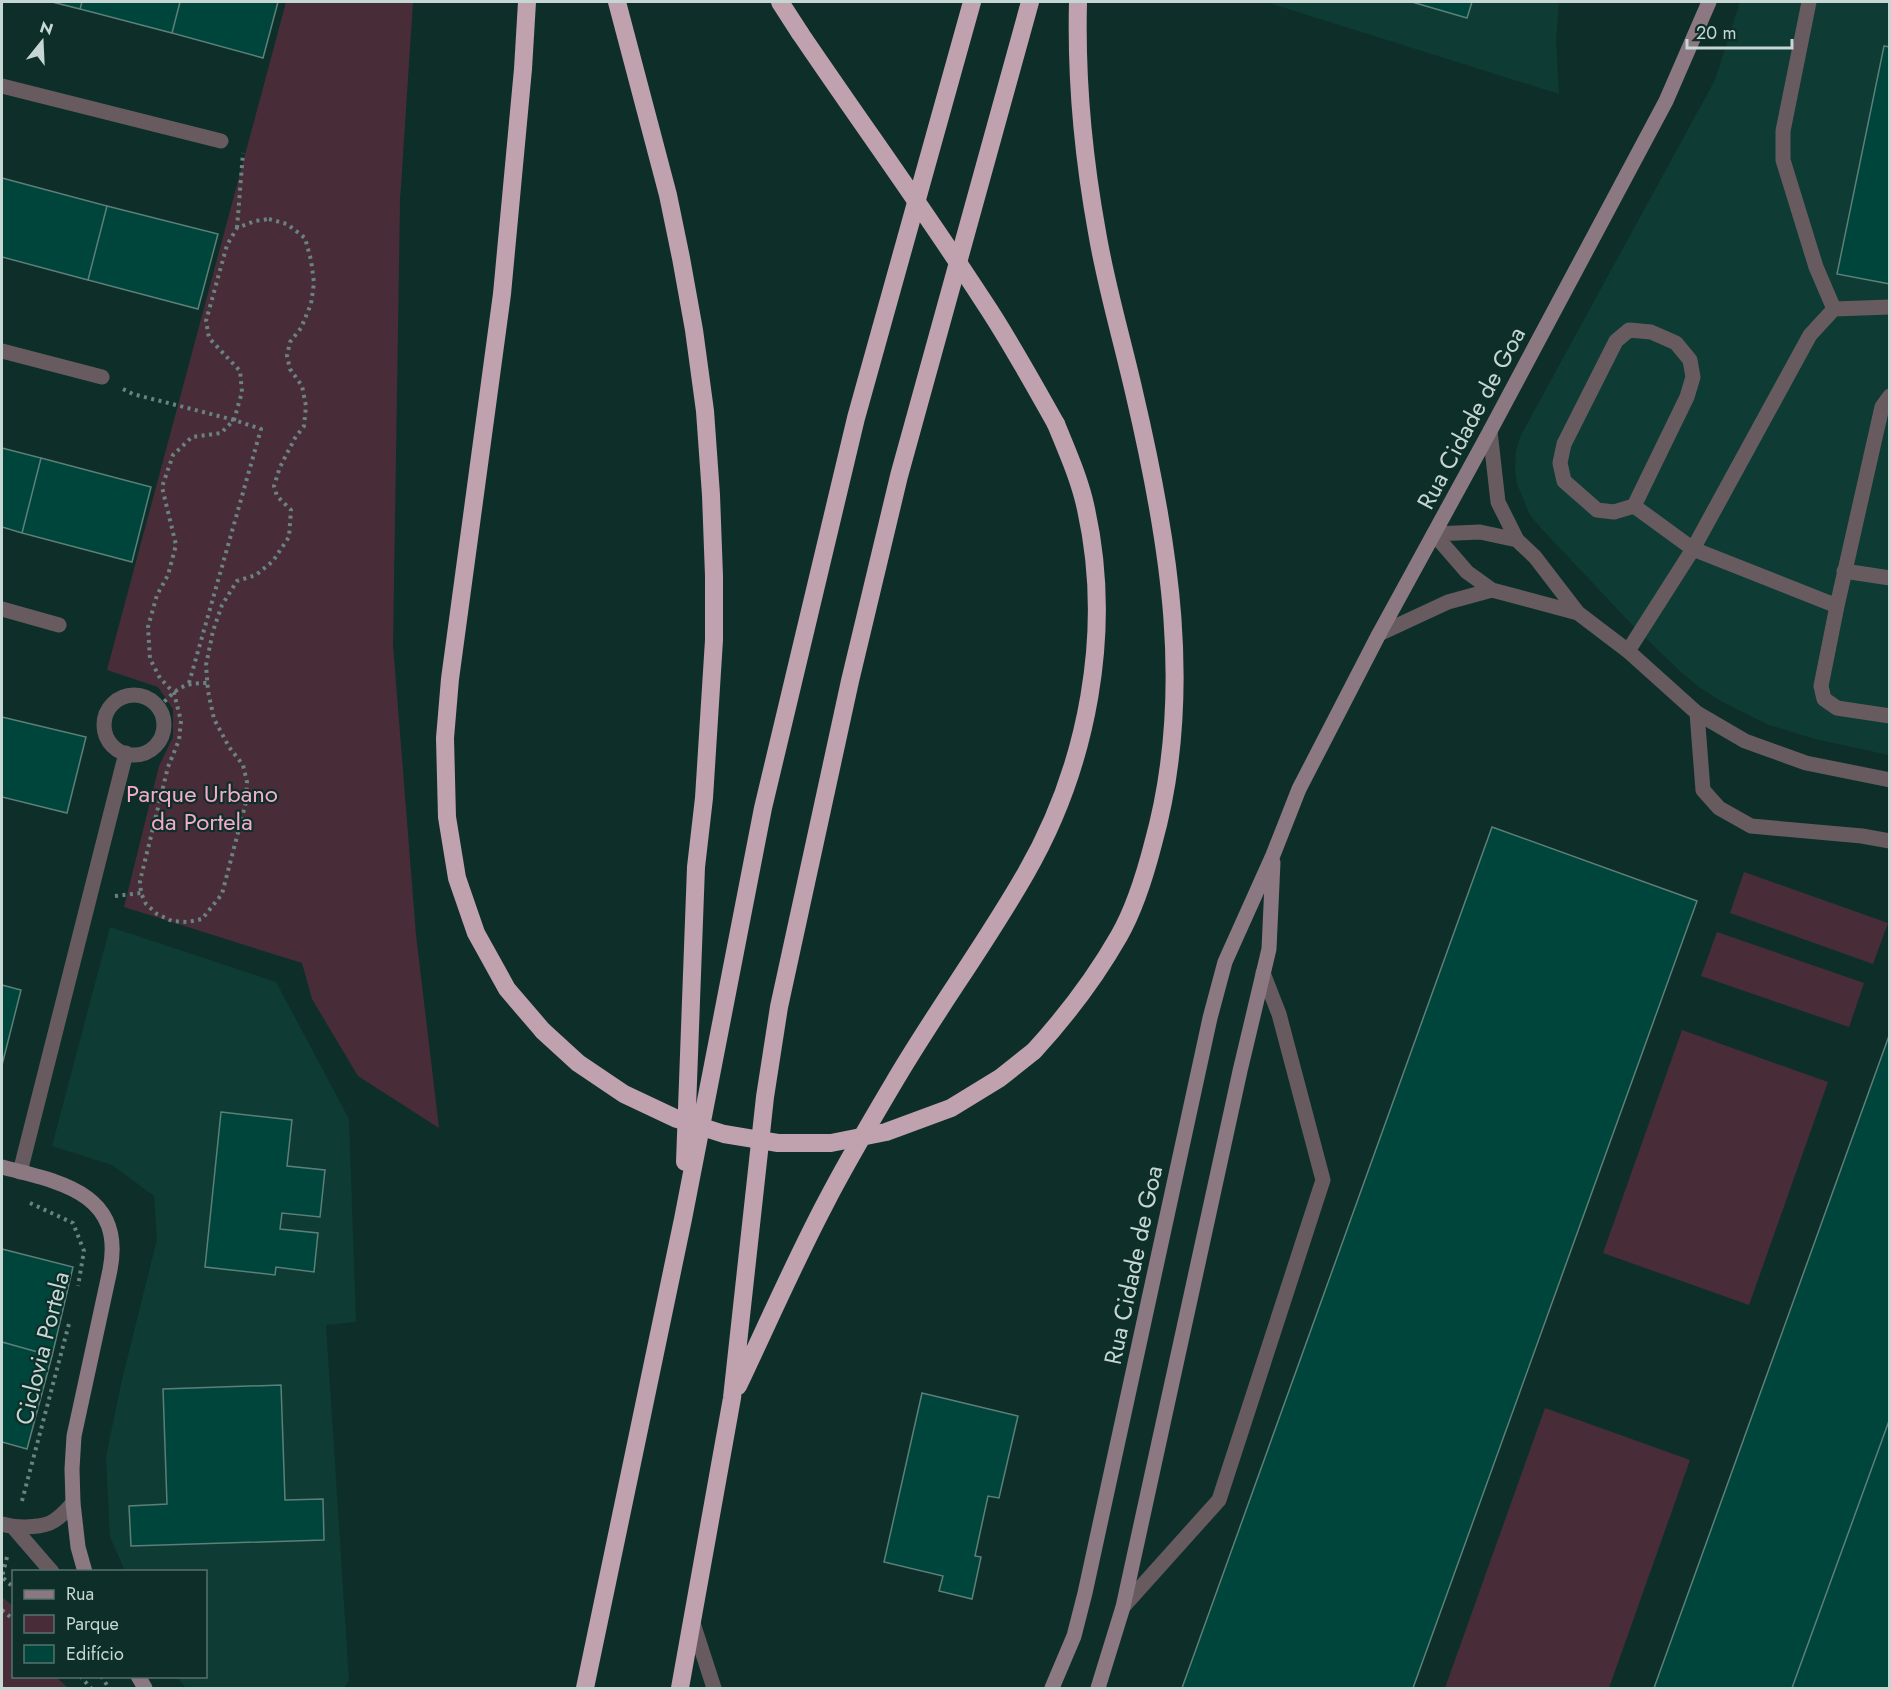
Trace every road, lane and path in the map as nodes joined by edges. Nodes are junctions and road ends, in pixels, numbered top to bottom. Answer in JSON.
{"nodes":[{"id":1,"x":527,"y":2,"type":"edge"},
{"id":2,"x":617,"y":2,"type":"edge"},
{"id":3,"x":780,"y":2,"type":"edge"},
{"id":4,"x":972,"y":2,"type":"edge"},
{"id":5,"x":1030,"y":2,"type":"edge"},
{"id":6,"x":1078,"y":2,"type":"edge"},
{"id":7,"x":1709,"y":2,"type":"edge"},
{"id":8,"x":1809,"y":2,"type":"edge"},
{"id":9,"x":2,"y":86,"type":"edge"},
{"id":10,"x":221,"y":141,"type":"joint"},
{"id":11,"x":237,"y":228,"type":"junction"},
{"id":12,"x":1890,"y":308,"type":"edge"},
{"id":13,"x":1834,"y":309,"type":"junction"},
{"id":14,"x":2,"y":351,"type":"edge"},
{"id":15,"x":102,"y":377,"type":"joint"},
{"id":16,"x":1890,"y":396,"type":"edge"},
{"id":17,"x":234,"y":420,"type":"junction"},
{"id":18,"x":1490,"y":431,"type":"junction"},
{"id":19,"x":1634,"y":506,"type":"junction"},
{"id":20,"x":1434,"y":534,"type":"junction"},
{"id":21,"x":1516,"y":540,"type":"junction"},
{"id":22,"x":1693,"y":549,"type":"junction"},
{"id":23,"x":1844,"y":571,"type":"junction"},
{"id":24,"x":1890,"y":578,"type":"edge"},
{"id":25,"x":1492,"y":590,"type":"junction"},
{"id":26,"x":1837,"y":606,"type":"junction"},
{"id":27,"x":2,"y":609,"type":"edge"},
{"id":28,"x":1578,"y":613,"type":"junction"},
{"id":29,"x":59,"y":625,"type":"dead end"},
{"id":30,"x":1379,"y":634,"type":"junction"},
{"id":31,"x":1628,"y":651,"type":"junction"},
{"id":32,"x":189,"y":683,"type":"junction"},
{"id":33,"x":207,"y":683,"type":"junction"},
{"id":34,"x":174,"y":693,"type":"junction"},
{"id":35,"x":159,"y":707,"type":"junction"},
{"id":36,"x":1696,"y":713,"type":"junction"},
{"id":37,"x":1890,"y":716,"type":"edge"},
{"id":38,"x":126,"y":753,"type":"junction"},
{"id":39,"x":1890,"y":780,"type":"edge"},
{"id":40,"x":1890,"y":841,"type":"edge"},
{"id":41,"x":1273,"y":855,"type":"junction"},
{"id":42,"x":1263,"y":973,"type":"junction"},
{"id":43,"x":2,"y":1167,"type":"edge"},
{"id":44,"x":20,"y":1172,"type":"junction"},
{"id":45,"x":25,"y":1201,"type":"dead end"},
{"id":46,"x":683,"y":1219,"type":"junction"},
{"id":47,"x":77,"y":1291,"type":"dead end"},
{"id":48,"x":72,"y":1311,"type":"dead end"},
{"id":49,"x":732,"y":1398,"type":"junction"},
{"id":50,"x":73,"y":1503,"type":"junction"},
{"id":51,"x":8,"y":1526,"type":"edge"},
{"id":52,"x":50,"y":1570,"type":"edge"},
{"id":53,"x":84,"y":1570,"type":"edge"},
{"id":54,"x":12,"y":1586,"type":"edge"},
{"id":55,"x":1123,"y":1607,"type":"junction"},
{"id":56,"x":692,"y":1620,"type":"junction"},
{"id":57,"x":585,"y":1689,"type":"edge"},
{"id":58,"x":680,"y":1689,"type":"edge"},
{"id":59,"x":714,"y":1689,"type":"edge"},
{"id":60,"x":1052,"y":1689,"type":"edge"},
{"id":61,"x":1098,"y":1689,"type":"edge"}],
"edges":[{"from":1,"to":6,"type":"highway","bridge":true},
{"from":2,"to":46,"type":"highway"},
{"from":3,"to":49,"type":"highway","bridge":true},
{"from":4,"to":46,"type":"highway"},
{"from":5,"to":49,"type":"highway"},
{"from":7,"to":18,"type":"street","name":"Rua Cidade de Goa"},
{"from":8,"to":13,"type":"street"},
{"from":9,"to":10,"type":"street"},
{"from":10,"to":11,"type":"path"},
{"from":11,"to":17,"type":"path"},
{"from":11,"to":33,"type":"path"},
{"from":12,"to":13,"type":"street"},
{"from":13,"to":22,"type":"street"},
{"from":14,"to":15,"type":"street"},
{"from":15,"to":17,"type":"path"},
{"from":16,"to":23,"type":"street"},
{"from":17,"to":32,"type":"path"},
{"from":17,"to":34,"type":"path"},
{"from":18,"to":20,"type":"street","name":"Rua Cidade de Goa"},
{"from":18,"to":21,"type":"street"},
{"from":19,"to":19,"type":"street"},
{"from":19,"to":22,"type":"street"},
{"from":20,"to":21,"type":"street"},
{"from":20,"to":25,"type":"street"},
{"from":20,"to":30,"type":"street","name":"Rua Cidade de Goa"},
{"from":21,"to":28,"type":"street"},
{"from":22,"to":26,"type":"street"},
{"from":22,"to":31,"type":"street"},
{"from":23,"to":24,"type":"street"},
{"from":23,"to":26,"type":"street"},
{"from":25,"to":28,"type":"street"},
{"from":25,"to":30,"type":"street"},
{"from":26,"to":37,"type":"street"},
{"from":27,"to":29,"type":"street"},
{"from":28,"to":31,"type":"street"},
{"from":30,"to":41,"type":"street","name":"Rua Cidade de Goa"},
{"from":31,"to":36,"type":"street"},
{"from":32,"to":33,"type":"path"},
{"from":32,"to":34,"type":"path"},
{"from":33,"to":34,"type":"path"},
{"from":34,"to":35,"type":"path"},
{"from":35,"to":38,"type":"street"},
{"from":35,"to":38,"type":"street"},
{"from":36,"to":39,"type":"street"},
{"from":36,"to":40,"type":"street"},
{"from":38,"to":44,"type":"street"},
{"from":41,"to":42,"type":"street","name":"Rua Cidade de Goa"},
{"from":41,"to":60,"type":"street","name":"Rua Cidade de Goa"},
{"from":42,"to":55,"type":"street","name":"Rua Cidade de Goa"},
{"from":42,"to":55,"type":"street"},
{"from":43,"to":44,"type":"street"},
{"from":44,"to":50,"type":"street"},
{"from":45,"to":47,"type":"path","name":"Ciclovia Portela"},
{"from":46,"to":57,"type":"highway"},
{"from":48,"to":51,"type":"path","name":"Ciclovia Portela"},
{"from":49,"to":56,"type":"highway"},
{"from":50,"to":51,"type":"street"},
{"from":50,"to":53,"type":"street"},
{"from":51,"to":52,"type":"street"},
{"from":51,"to":54,"type":"path","name":"Ciclovia Portela"},
{"from":55,"to":61,"type":"street","name":"Rua Cidade de Goa"},
{"from":56,"to":58,"type":"highway"},
{"from":56,"to":59,"type":"street"}]}
